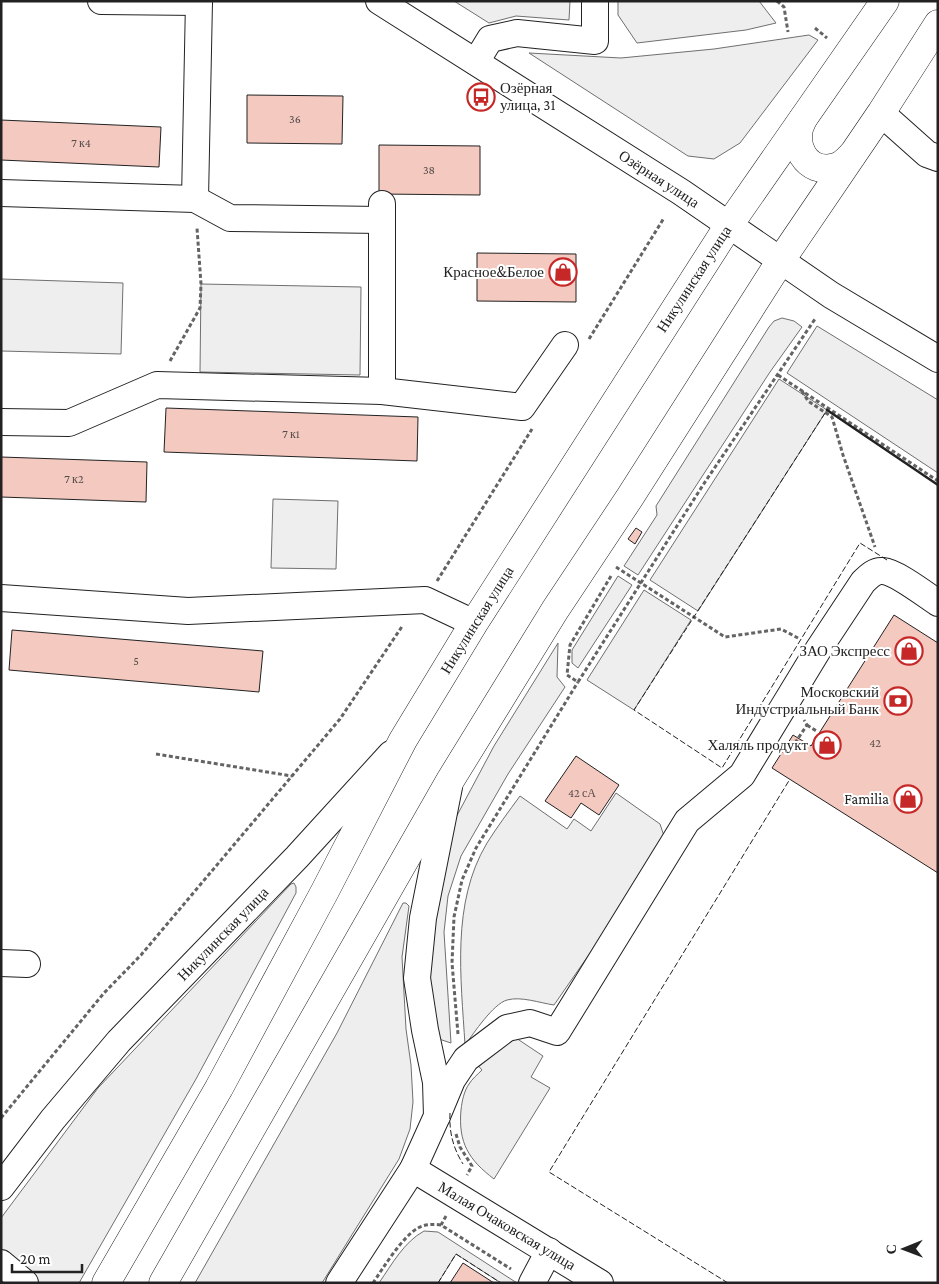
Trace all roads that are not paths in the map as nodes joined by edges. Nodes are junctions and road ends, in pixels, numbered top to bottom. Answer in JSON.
{"nodes":[{"id":1,"x":101,"y":1,"type":"edge"},
{"id":2,"x":380,"y":1,"type":"edge"},
{"id":3,"x":595,"y":1,"type":"edge"},
{"id":4,"x":885,"y":1,"type":"edge"},
{"id":5,"x":199,"y":2,"type":"edge"},
{"id":6,"x":938,"y":24,"type":"edge"},
{"id":7,"x":476,"y":62,"type":"junction"},
{"id":8,"x":881,"y":113,"type":"junction"},
{"id":9,"x":803,"y":118,"type":"junction"},
{"id":10,"x":852,"y":155,"type":"junction"},
{"id":11,"x":938,"y":158,"type":"edge"},
{"id":12,"x":1,"y":193,"type":"edge"},
{"id":13,"x":195,"y":199,"type":"junction"},
{"id":14,"x":729,"y":225,"type":"junction"},
{"id":15,"x":781,"y":260,"type":"junction"},
{"id":16,"x":575,"y":344,"type":"road end"},
{"id":17,"x":938,"y":359,"type":"edge"},
{"id":18,"x":382,"y":391,"type":"junction"},
{"id":19,"x":1,"y":422,"type":"edge"},
{"id":20,"x":1,"y":598,"type":"edge"},
{"id":21,"x":938,"y":603,"type":"edge"},
{"id":22,"x":474,"y":622,"type":"junction"},
{"id":23,"x":403,"y":740,"type":"junction"},
{"id":24,"x":451,"y":779,"type":"junction"},
{"id":25,"x":1,"y":963,"type":"edge"},
{"id":26,"x":28,"y":964,"type":"dead end"},
{"id":27,"x":436,"y":1116,"type":"junction"},
{"id":28,"x":414,"y":1169,"type":"junction"},
{"id":29,"x":1,"y":1187,"type":"edge"},
{"id":30,"x":549,"y":1251,"type":"junction"},
{"id":31,"x":1,"y":1263,"type":"edge"},
{"id":32,"x":25,"y":1283,"type":"edge"},
{"id":33,"x":106,"y":1283,"type":"edge"},
{"id":34,"x":163,"y":1283,"type":"edge"},
{"id":35,"x":339,"y":1283,"type":"edge"},
{"id":36,"x":532,"y":1283,"type":"edge"},
{"id":37,"x":600,"y":1283,"type":"edge"}],
"edges":[{"from":1,"to":5,"type":"street"},
{"from":2,"to":7,"type":"street","name":"Озёрная улица"},
{"from":3,"to":7,"type":"street"},
{"from":4,"to":9,"type":"main road","name":"Никулинская улица"},
{"from":5,"to":13,"type":"street"},
{"from":6,"to":8,"type":"main road"},
{"from":7,"to":14,"type":"street","name":"Озёрная улица"},
{"from":8,"to":10,"type":"main road"},
{"from":8,"to":11,"type":"street"},
{"from":9,"to":10,"type":"main road"},
{"from":9,"to":14,"type":"main road","name":"Никулинская улица"},
{"from":10,"to":15,"type":"main road"},
{"from":12,"to":13,"type":"street"},
{"from":13,"to":18,"type":"street"},
{"from":14,"to":15,"type":"street","name":"Озёрная улица"},
{"from":14,"to":22,"type":"main road","name":"Никулинская улица"},
{"from":15,"to":17,"type":"street","name":"Озёрная улица"},
{"from":15,"to":24,"type":"main road"},
{"from":16,"to":18,"type":"street"},
{"from":18,"to":19,"type":"street"},
{"from":20,"to":22,"type":"street"},
{"from":21,"to":27,"type":"street"},
{"from":22,"to":23,"type":"main road","name":"Никулинская улица"},
{"from":23,"to":29,"type":"street","name":"Никулинская улица"},
{"from":23,"to":33,"type":"main road"},
{"from":24,"to":27,"type":"street"},
{"from":24,"to":34,"type":"main road"},
{"from":25,"to":26,"type":"street"},
{"from":27,"to":28,"type":"street"},
{"from":28,"to":30,"type":"street","name":"Малая Очаковская улица"},
{"from":28,"to":35,"type":"street"},
{"from":30,"to":36,"type":"street"},
{"from":30,"to":37,"type":"street","name":"Малая Очаковская улица"},
{"from":31,"to":32,"type":"street"}]}
